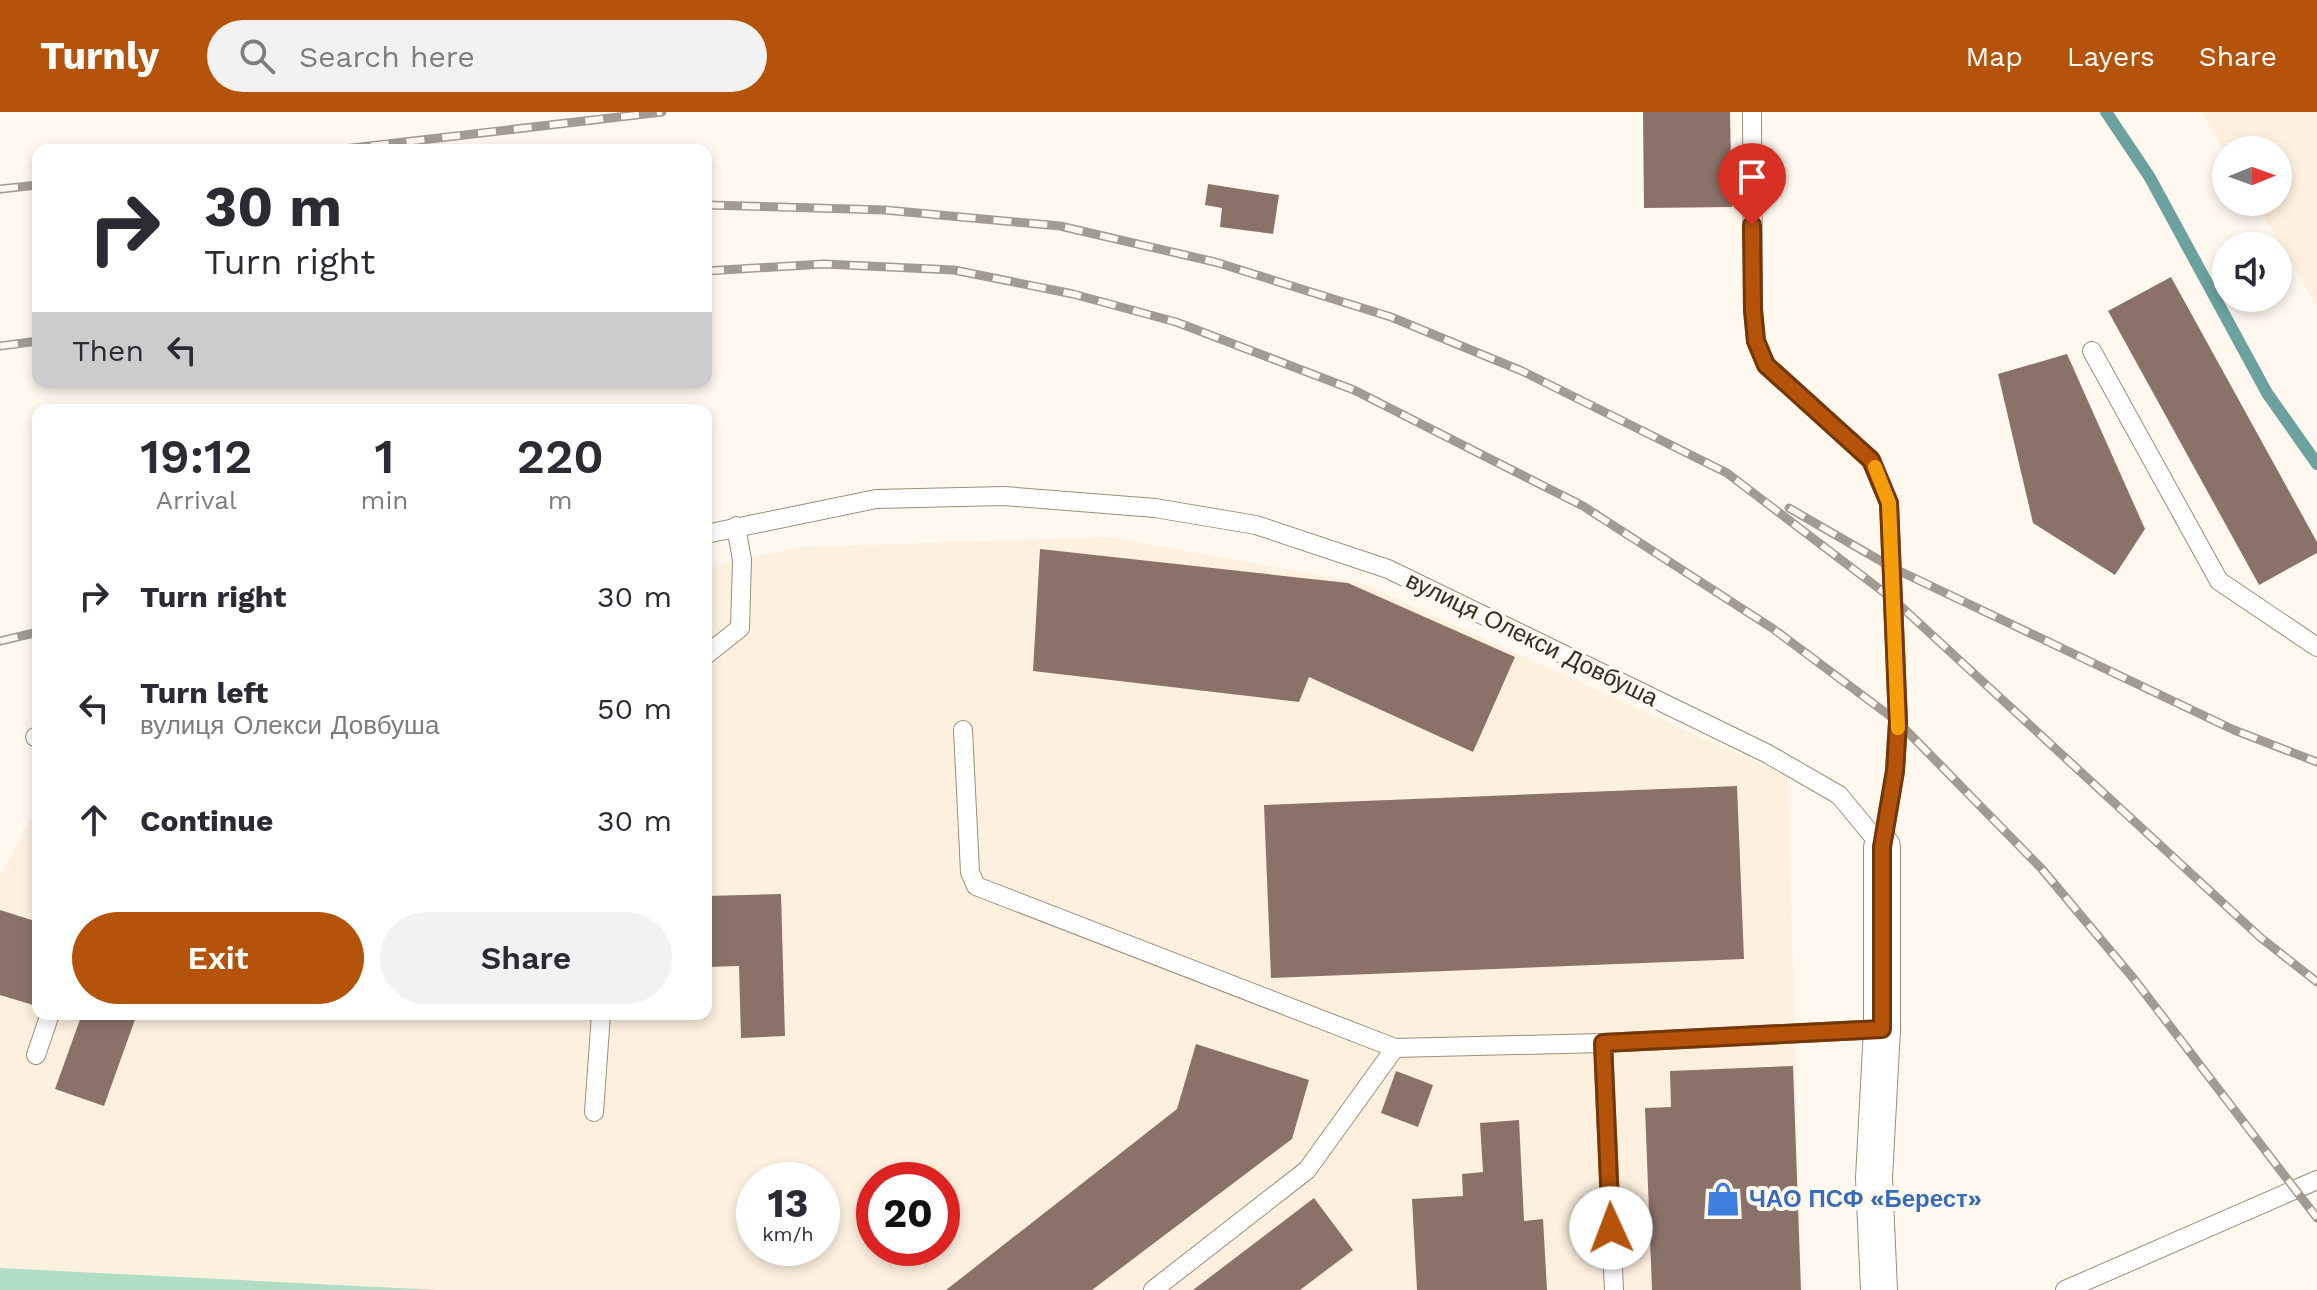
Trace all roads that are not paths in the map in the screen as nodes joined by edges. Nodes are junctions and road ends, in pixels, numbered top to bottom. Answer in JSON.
{"nodes":[{"id":1,"x":1752,"y":112,"type":"edge"},
{"id":2,"x":2092,"y":351,"type":"dead end"},
{"id":3,"x":736,"y":526,"type":"junction"},
{"id":4,"x":712,"y":532,"type":"edge"},
{"id":5,"x":2317,"y":647,"type":"edge"},
{"id":6,"x":712,"y":650,"type":"edge"},
{"id":7,"x":963,"y":730,"type":"dead end"},
{"id":8,"x":1882,"y":847,"type":"junction"},
{"id":9,"x":48,"y":1020,"type":"edge"},
{"id":10,"x":601,"y":1020,"type":"edge"},
{"id":11,"x":1882,"y":1029,"type":"junction"},
{"id":12,"x":1603,"y":1043,"type":"junction"},
{"id":13,"x":1395,"y":1048,"type":"junction"},
{"id":14,"x":36,"y":1055,"type":"dead end"},
{"id":15,"x":594,"y":1112,"type":"dead end"},
{"id":16,"x":2317,"y":1180,"type":"edge"},
{"id":17,"x":1153,"y":1290,"type":"edge"},
{"id":18,"x":1614,"y":1290,"type":"edge"},
{"id":19,"x":1879,"y":1290,"type":"edge"},
{"id":20,"x":2065,"y":1290,"type":"edge"}],
"edges":[{"from":1,"to":8,"type":"lane"},
{"from":2,"to":5,"type":"lane"},
{"from":3,"to":4,"type":"lane","name":"вулиця Олекси Довбуша"},
{"from":3,"to":6,"type":"lane"},
{"from":3,"to":8,"type":"lane","name":"вулиця Олекси Довбуша"},
{"from":7,"to":13,"type":"lane"},
{"from":8,"to":11,"type":"street"},
{"from":9,"to":14,"type":"lane"},
{"from":10,"to":15,"type":"lane"},
{"from":11,"to":12,"type":"lane"},
{"from":11,"to":19,"type":"street"},
{"from":12,"to":13,"type":"lane"},
{"from":12,"to":18,"type":"lane"},
{"from":13,"to":17,"type":"lane"},
{"from":16,"to":20,"type":"lane"}]}
